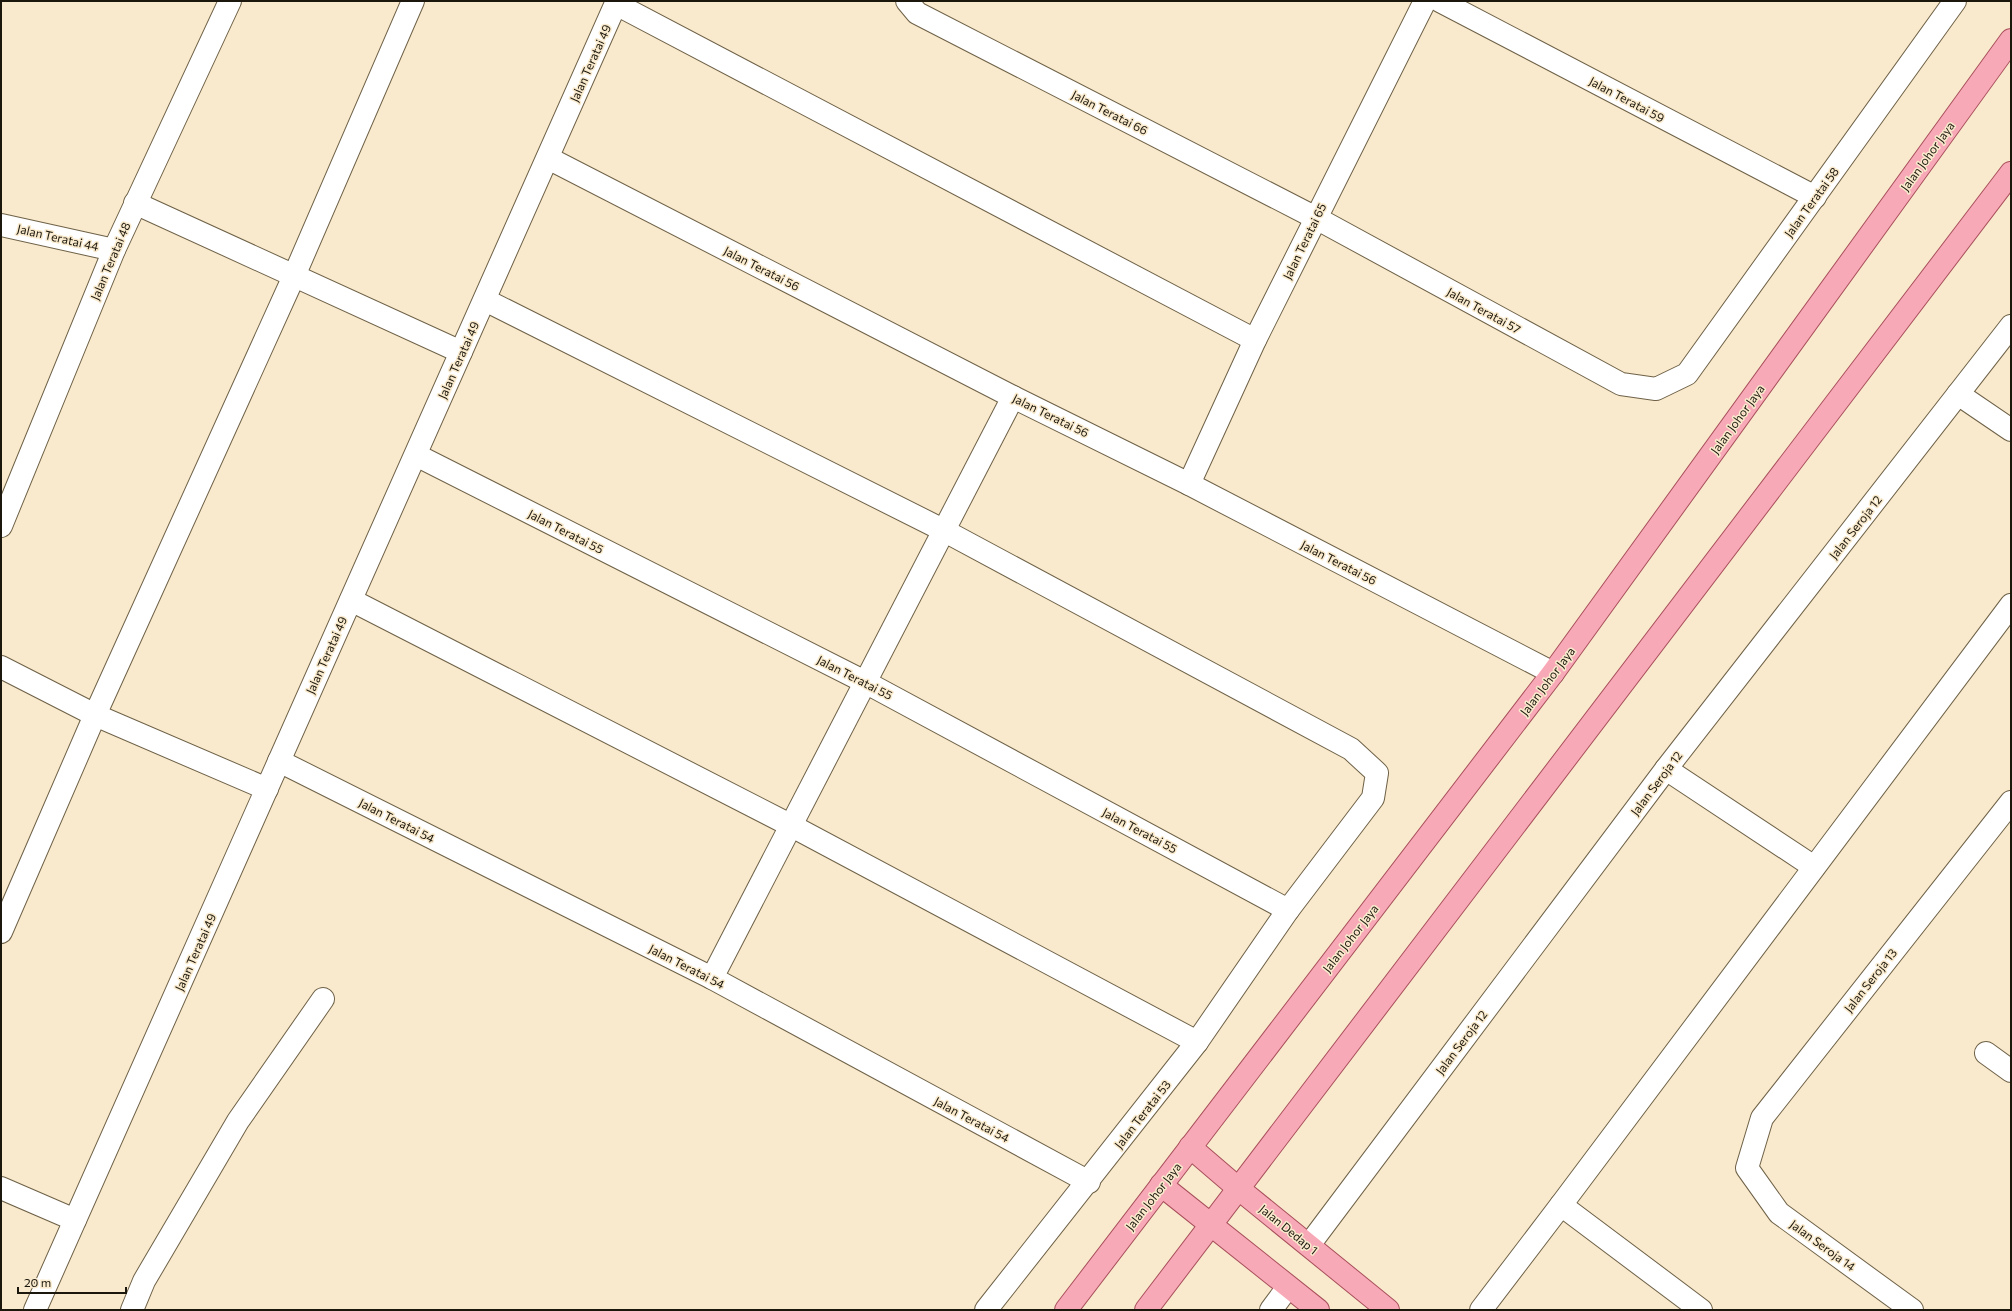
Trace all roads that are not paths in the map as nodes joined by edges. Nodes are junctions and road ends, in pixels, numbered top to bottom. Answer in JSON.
{"nodes":[{"id":1,"x":230,"y":1,"type":"edge"},
{"id":2,"x":413,"y":1,"type":"edge"},
{"id":3,"x":1425,"y":1,"type":"edge"},
{"id":4,"x":1440,"y":1,"type":"edge"},
{"id":5,"x":1955,"y":1,"type":"edge"},
{"id":6,"x":617,"y":2,"type":"edge"},
{"id":7,"x":907,"y":2,"type":"edge"},
{"id":8,"x":2011,"y":40,"type":"edge"},
{"id":9,"x":548,"y":158,"type":"junction"},
{"id":10,"x":2011,"y":173,"type":"edge"},
{"id":11,"x":1814,"y":197,"type":"junction"},
{"id":12,"x":135,"y":203,"type":"junction"},
{"id":13,"x":1316,"y":218,"type":"junction"},
{"id":14,"x":1,"y":225,"type":"edge"},
{"id":15,"x":114,"y":250,"type":"junction"},
{"id":16,"x":294,"y":276,"type":"junction"},
{"id":17,"x":484,"y":300,"type":"junction"},
{"id":18,"x":2011,"y":326,"type":"edge"},
{"id":19,"x":1255,"y":340,"type":"junction"},
{"id":20,"x":461,"y":352,"type":"junction"},
{"id":21,"x":1656,"y":389,"type":"joint"},
{"id":22,"x":1958,"y":394,"type":"junction"},
{"id":23,"x":1013,"y":397,"type":"junction"},
{"id":24,"x":2011,"y":430,"type":"edge"},
{"id":25,"x":416,"y":455,"type":"junction"},
{"id":26,"x":1189,"y":484,"type":"junction"},
{"id":27,"x":1,"y":526,"type":"edge"},
{"id":28,"x":943,"y":530,"type":"junction"},
{"id":29,"x":351,"y":600,"type":"junction"},
{"id":30,"x":2011,"y":605,"type":"edge"},
{"id":31,"x":1,"y":667,"type":"edge"},
{"id":32,"x":1553,"y":673,"type":"junction"},
{"id":33,"x":865,"y":682,"type":"junction"},
{"id":34,"x":95,"y":715,"type":"junction"},
{"id":35,"x":279,"y":761,"type":"junction"},
{"id":36,"x":1666,"y":769,"type":"junction"},
{"id":37,"x":267,"y":789,"type":"junction"},
{"id":38,"x":2011,"y":802,"type":"edge"},
{"id":39,"x":790,"y":825,"type":"junction"},
{"id":40,"x":1814,"y":867,"type":"junction"},
{"id":41,"x":1288,"y":910,"type":"junction"},
{"id":42,"x":1,"y":932,"type":"edge"},
{"id":43,"x":712,"y":978,"type":"junction"},
{"id":44,"x":323,"y":999,"type":"dead end"},
{"id":45,"x":1197,"y":1042,"type":"junction"},
{"id":46,"x":1986,"y":1053,"type":"dead end"},
{"id":47,"x":2011,"y":1071,"type":"edge"},
{"id":48,"x":1190,"y":1147,"type":"junction"},
{"id":49,"x":1747,"y":1168,"type":"joint"},
{"id":50,"x":1089,"y":1182,"type":"junction"},
{"id":51,"x":1161,"y":1184,"type":"junction"},
{"id":52,"x":1,"y":1188,"type":"edge"},
{"id":53,"x":1239,"y":1189,"type":"junction"},
{"id":54,"x":1561,"y":1205,"type":"junction"},
{"id":55,"x":75,"y":1220,"type":"junction"},
{"id":56,"x":1210,"y":1226,"type":"junction"},
{"id":57,"x":1308,"y":1245,"type":"junction"},
{"id":58,"x":1288,"y":1287,"type":"junction"},
{"id":59,"x":35,"y":1310,"type":"edge"},
{"id":60,"x":132,"y":1310,"type":"edge"},
{"id":61,"x":986,"y":1310,"type":"edge"},
{"id":62,"x":1066,"y":1310,"type":"edge"},
{"id":63,"x":1146,"y":1310,"type":"edge"},
{"id":64,"x":1271,"y":1310,"type":"edge"},
{"id":65,"x":1318,"y":1310,"type":"edge"},
{"id":66,"x":1388,"y":1310,"type":"edge"},
{"id":67,"x":1480,"y":1310,"type":"edge"},
{"id":68,"x":1701,"y":1310,"type":"edge"},
{"id":69,"x":1912,"y":1310,"type":"edge"}],
"edges":[{"from":1,"to":12,"type":"street","name":"Jalan Teratai 48"},
{"from":2,"to":16,"type":"street"},
{"from":3,"to":13,"type":"street","name":"Jalan Teratai 65"},
{"from":4,"to":11,"type":"street","name":"Jalan Teratai 59"},
{"from":5,"to":11,"type":"street","name":"Jalan Teratai 58"},
{"from":6,"to":9,"type":"street","name":"Jalan Teratai 49"},
{"from":6,"to":19,"type":"street"},
{"from":7,"to":13,"type":"street","name":"Jalan Teratai 66"},
{"from":8,"to":32,"type":"main road","name":"Jalan Johor Jaya"},
{"from":9,"to":17,"type":"street","name":"Jalan Teratai 49"},
{"from":9,"to":23,"type":"street","name":"Jalan Teratai 56"},
{"from":10,"to":53,"type":"main road"},
{"from":11,"to":21,"type":"street","name":"Jalan Teratai 58"},
{"from":12,"to":15,"type":"street","name":"Jalan Teratai 48"},
{"from":12,"to":16,"type":"street"},
{"from":13,"to":19,"type":"street","name":"Jalan Teratai 65"},
{"from":13,"to":21,"type":"street","name":"Jalan Teratai 57"},
{"from":14,"to":15,"type":"street","name":"Jalan Teratai 44"},
{"from":15,"to":27,"type":"street","name":"Jalan Teratai 48"},
{"from":16,"to":20,"type":"street"},
{"from":16,"to":34,"type":"street"},
{"from":17,"to":20,"type":"street","name":"Jalan Teratai 49"},
{"from":17,"to":28,"type":"street"},
{"from":18,"to":22,"type":"street","name":"Jalan Seroja 12"},
{"from":19,"to":26,"type":"street","name":"Jalan Teratai 65"},
{"from":20,"to":25,"type":"street","name":"Jalan Teratai 49"},
{"from":22,"to":24,"type":"street"},
{"from":22,"to":36,"type":"street","name":"Jalan Seroja 12"},
{"from":23,"to":26,"type":"street","name":"Jalan Teratai 56"},
{"from":23,"to":28,"type":"street"},
{"from":25,"to":29,"type":"street","name":"Jalan Teratai 49"},
{"from":25,"to":33,"type":"street","name":"Jalan Teratai 55"},
{"from":26,"to":32,"type":"street","name":"Jalan Teratai 56"},
{"from":28,"to":33,"type":"street"},
{"from":28,"to":41,"type":"street","name":"Jalan Teratai 53"},
{"from":29,"to":35,"type":"street","name":"Jalan Teratai 49"},
{"from":29,"to":39,"type":"street"},
{"from":30,"to":40,"type":"street"},
{"from":31,"to":34,"type":"street"},
{"from":32,"to":48,"type":"main road","name":"Jalan Johor Jaya"},
{"from":33,"to":39,"type":"street"},
{"from":33,"to":41,"type":"street","name":"Jalan Teratai 55"},
{"from":34,"to":37,"type":"street"},
{"from":34,"to":42,"type":"street"},
{"from":35,"to":37,"type":"street","name":"Jalan Teratai 49"},
{"from":35,"to":43,"type":"street","name":"Jalan Teratai 54"},
{"from":36,"to":40,"type":"street"},
{"from":36,"to":57,"type":"street","name":"Jalan Seroja 12"},
{"from":37,"to":55,"type":"street","name":"Jalan Teratai 49"},
{"from":38,"to":49,"type":"street","name":"Jalan Seroja 13"},
{"from":39,"to":43,"type":"street"},
{"from":39,"to":45,"type":"street"},
{"from":40,"to":54,"type":"street"},
{"from":41,"to":45,"type":"street","name":"Jalan Teratai 53"},
{"from":43,"to":50,"type":"street","name":"Jalan Teratai 54"},
{"from":44,"to":60,"type":"street"},
{"from":45,"to":50,"type":"street","name":"Jalan Teratai 53"},
{"from":46,"to":47,"type":"street"},
{"from":48,"to":51,"type":"main road","name":"Jalan Johor Jaya"},
{"from":48,"to":53,"type":"main road","name":"Jalan Dedap 1"},
{"from":49,"to":69,"type":"street","name":"Jalan Seroja 14"},
{"from":50,"to":61,"type":"street","name":"Jalan Teratai 53"},
{"from":51,"to":56,"type":"main road"},
{"from":51,"to":62,"type":"main road","name":"Jalan Johor Jaya"},
{"from":52,"to":55,"type":"street"},
{"from":53,"to":56,"type":"main road"},
{"from":53,"to":57,"type":"main road","name":"Jalan Dedap 1"},
{"from":54,"to":67,"type":"street"},
{"from":54,"to":68,"type":"street"},
{"from":55,"to":59,"type":"street","name":"Jalan Teratai 49"},
{"from":56,"to":58,"type":"main road"},
{"from":56,"to":63,"type":"main road"},
{"from":57,"to":66,"type":"main road","name":"Jalan Dedap 1"},
{"from":58,"to":64,"type":"street"},
{"from":58,"to":65,"type":"main road"}]}
